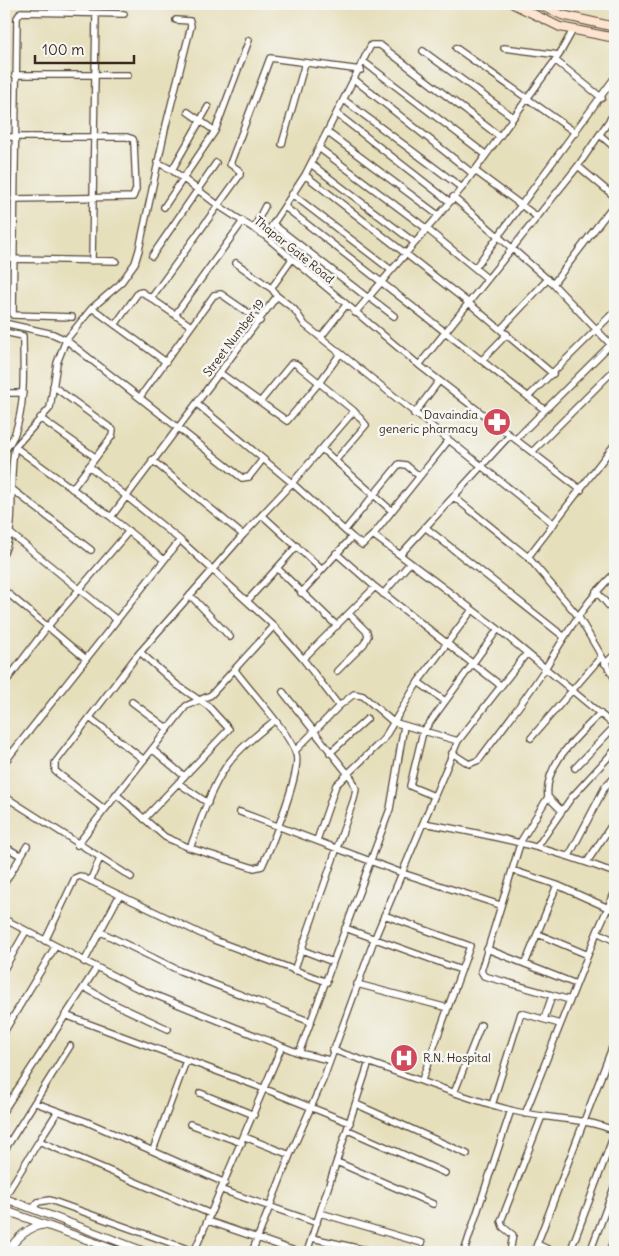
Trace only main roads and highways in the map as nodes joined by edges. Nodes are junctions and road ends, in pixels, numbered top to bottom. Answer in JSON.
{"nodes":[{"id":1,"x":513,"y":4,"type":"edge"},
{"id":2,"x":537,"y":4,"type":"edge"},
{"id":3,"x":615,"y":26,"type":"edge"},
{"id":4,"x":615,"y":38,"type":"edge"}],
"edges":[{"from":1,"to":4,"type":"main road"},
{"from":2,"to":3,"type":"main road"}]}
